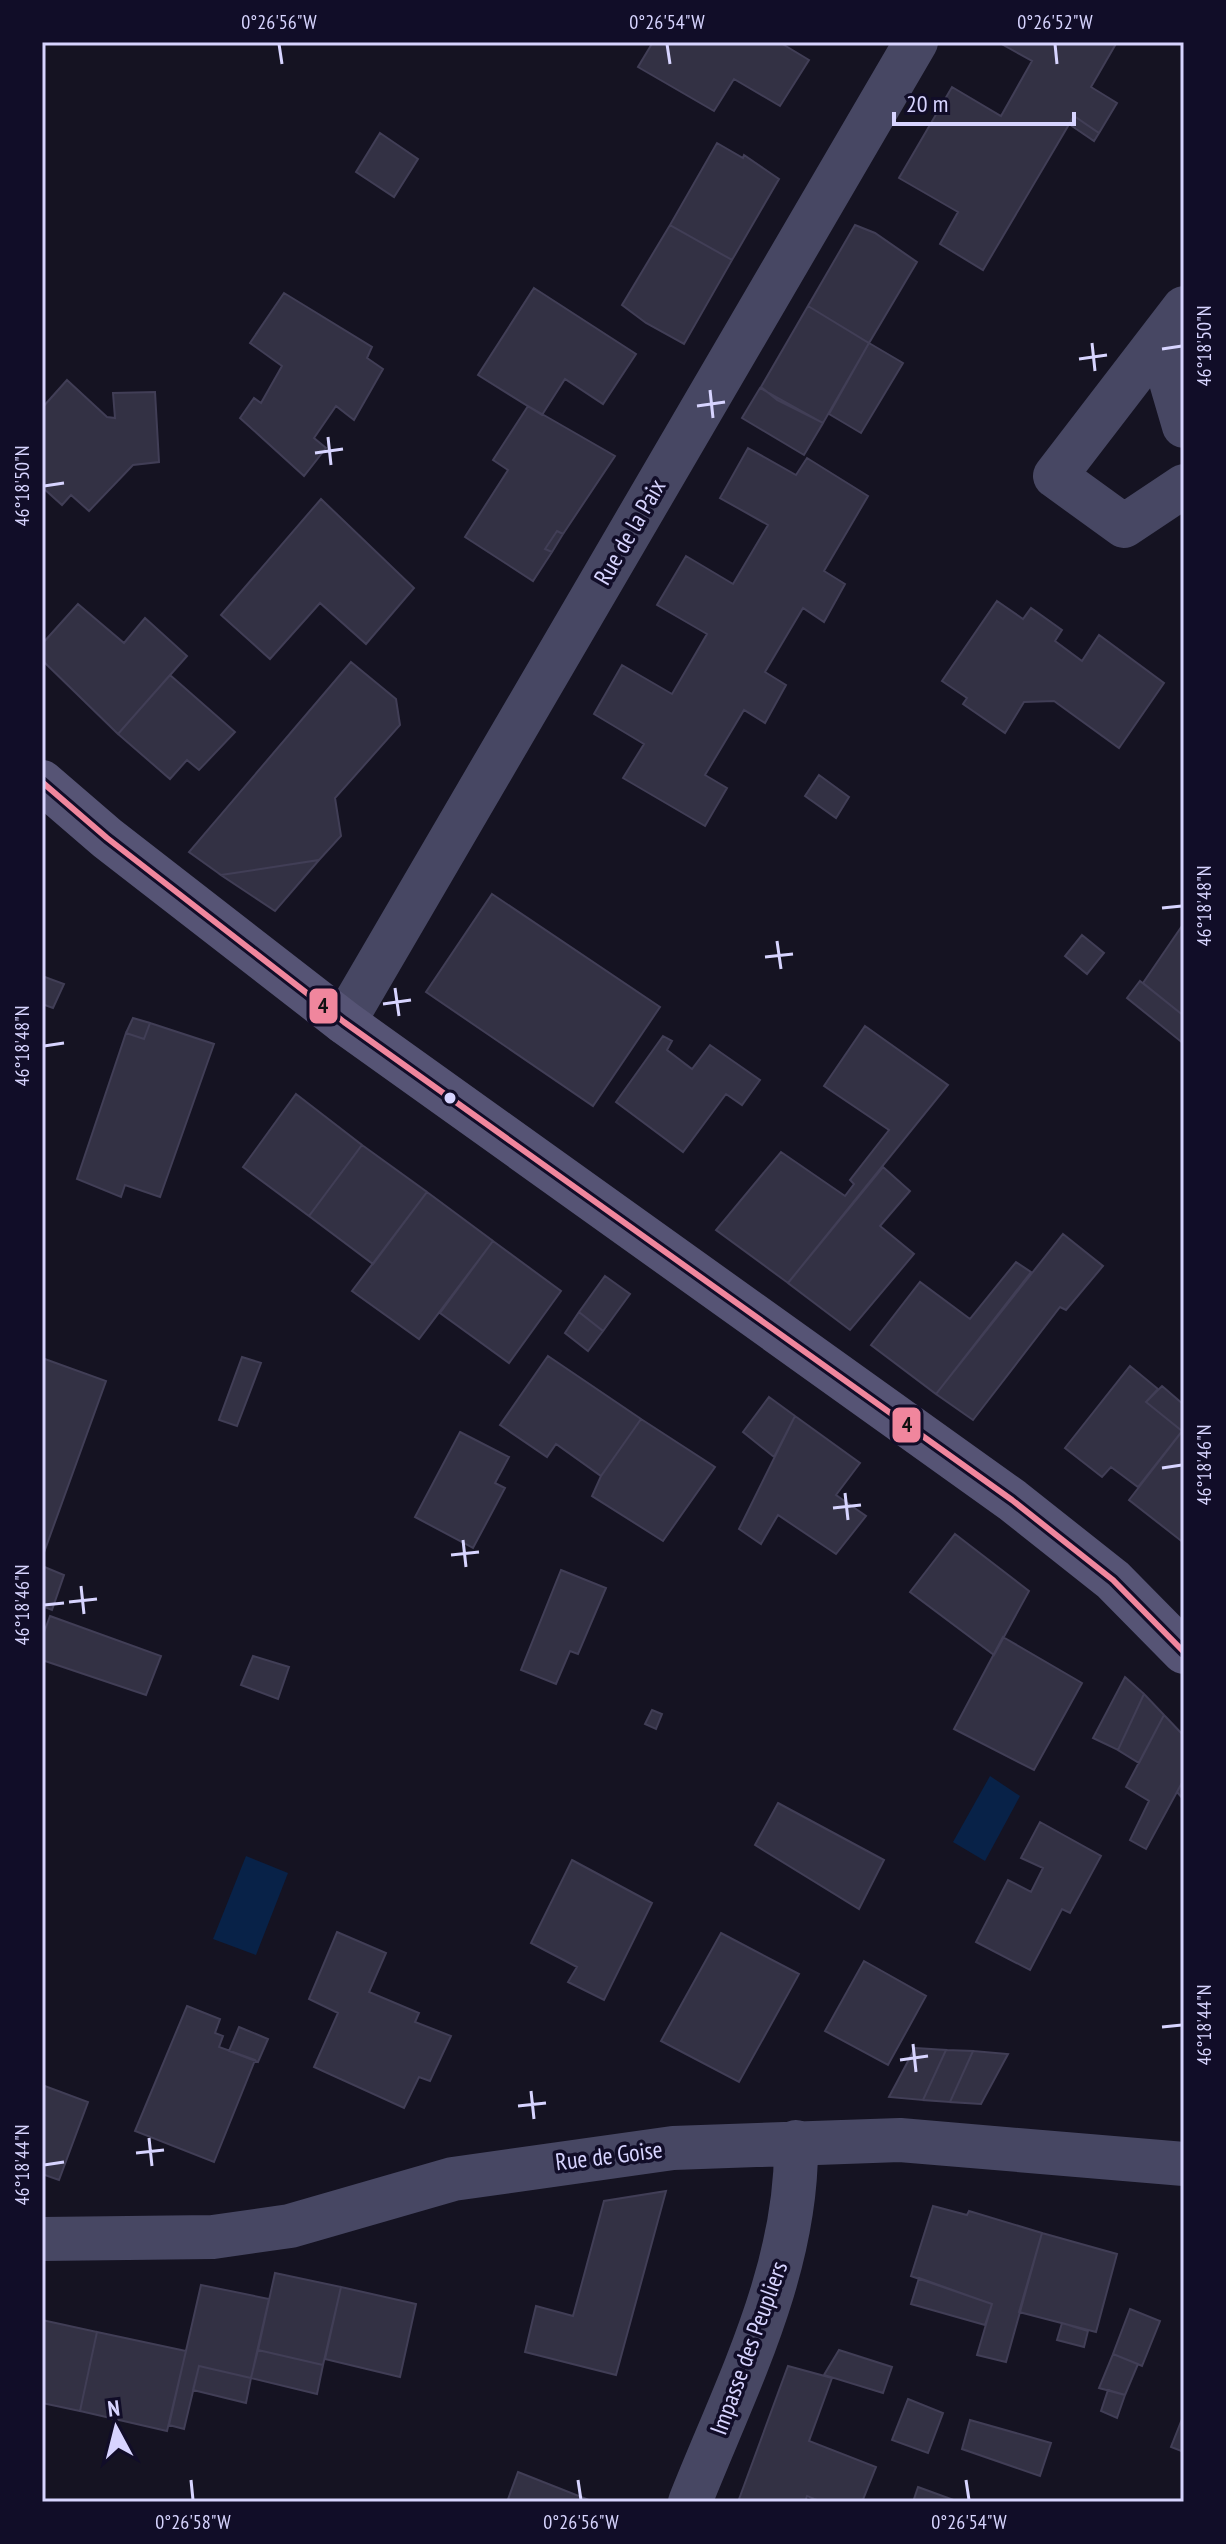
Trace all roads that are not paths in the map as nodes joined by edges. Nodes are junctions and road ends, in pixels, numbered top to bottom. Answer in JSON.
{"nodes":[{"id":1,"x":916,"y":42,"type":"edge"},
{"id":2,"x":1184,"y":308,"type":"edge"},
{"id":3,"x":1160,"y":344,"type":"junction"},
{"id":4,"x":1184,"y":426,"type":"edge"},
{"id":5,"x":1184,"y":486,"type":"edge"},
{"id":6,"x":42,"y":782,"type":"edge"},
{"id":7,"x":344,"y":1022,"type":"junction"},
{"id":8,"x":1184,"y":1652,"type":"edge"},
{"id":9,"x":796,"y":2142,"type":"junction"},
{"id":10,"x":1184,"y":2164,"type":"edge"},
{"id":11,"x":42,"y":2239,"type":"edge"},
{"id":12,"x":690,"y":2502,"type":"edge"}],
"edges":[{"from":1,"to":7,"type":"street","name":"Rue de la Paix"},
{"from":2,"to":3,"type":"street"},
{"from":3,"to":4,"type":"street"},
{"from":3,"to":5,"type":"street"},
{"from":6,"to":7,"type":"main road"},
{"from":7,"to":8,"type":"main road"},
{"from":9,"to":10,"type":"street","name":"Rue de Goise"},
{"from":9,"to":11,"type":"street","name":"Rue de Goise"},
{"from":9,"to":12,"type":"street","name":"Impasse des Peupliers"}]}
